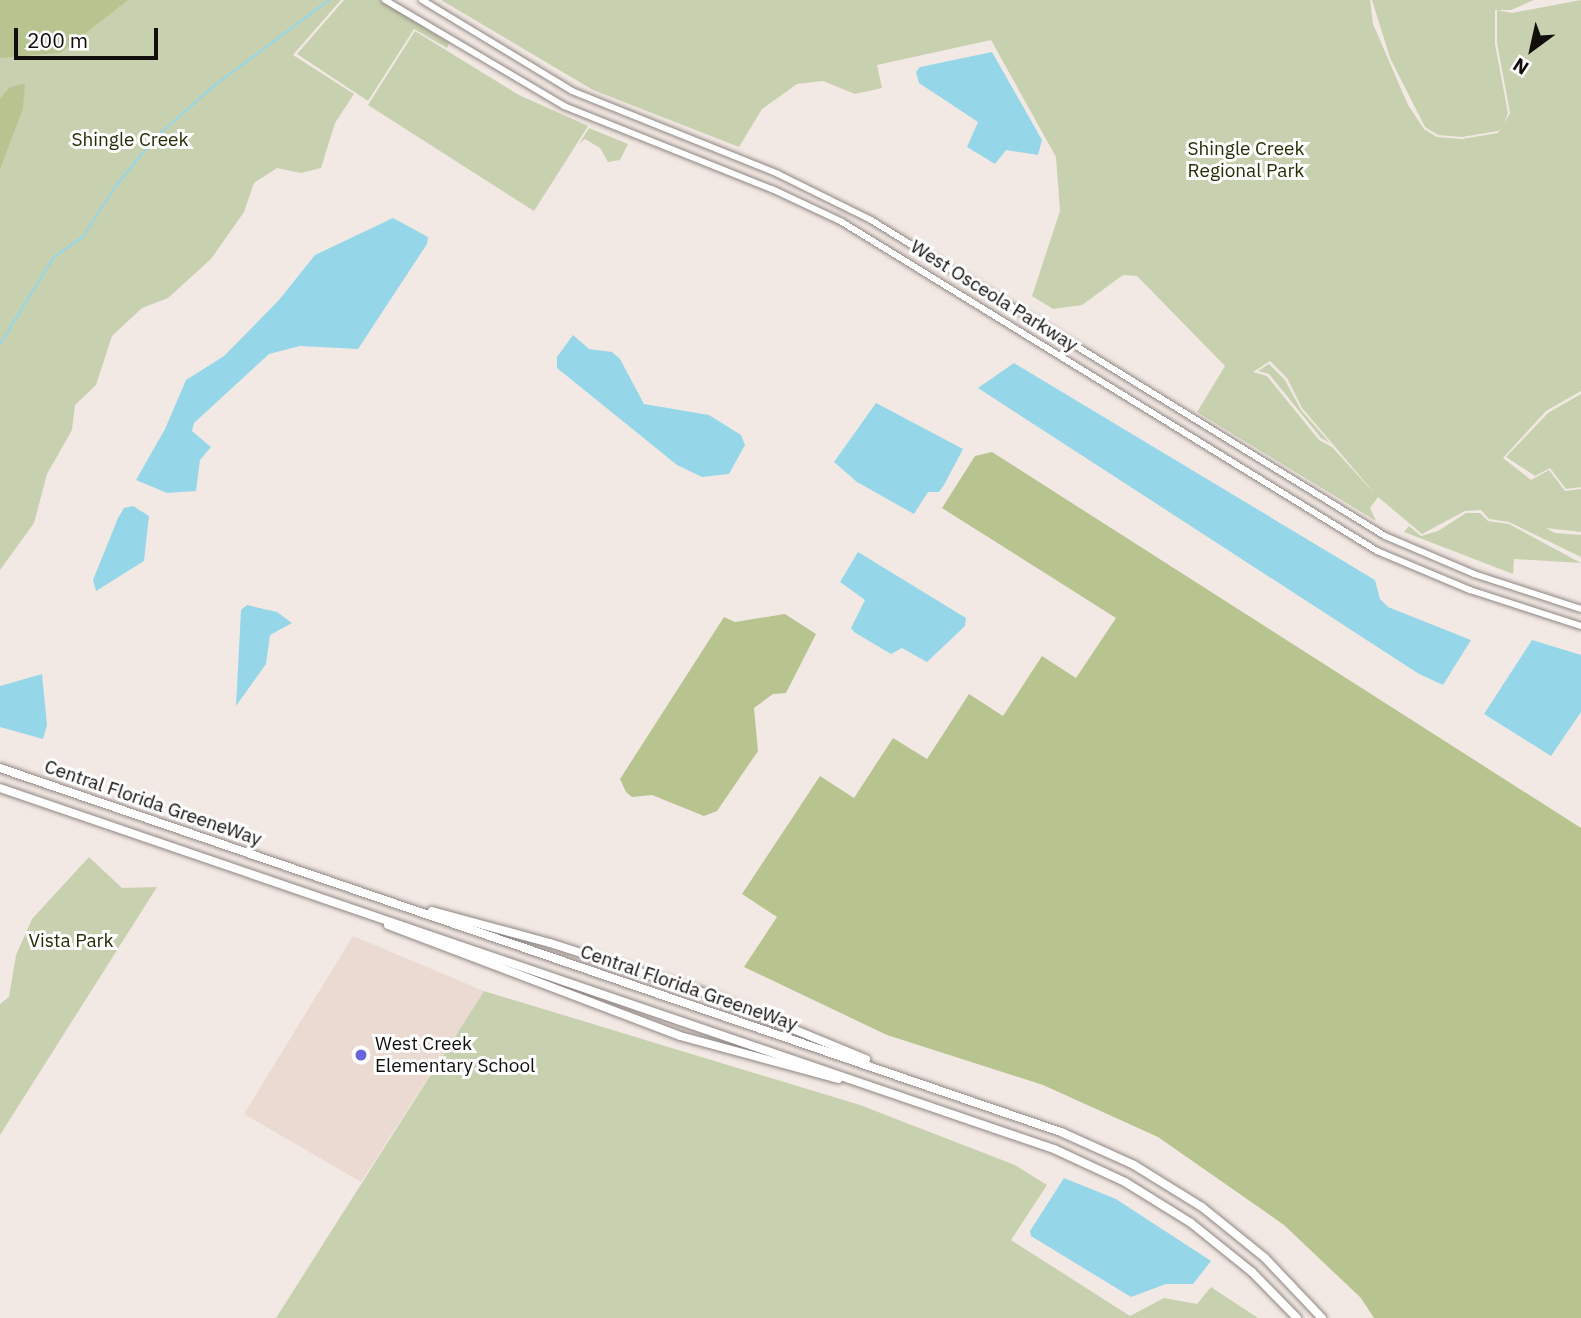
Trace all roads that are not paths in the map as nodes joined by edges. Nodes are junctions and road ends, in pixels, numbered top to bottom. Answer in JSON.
{"nodes":[{"id":1,"x":385,"y":0,"type":"edge"},
{"id":2,"x":422,"y":0,"type":"edge"},
{"id":3,"x":1581,"y":608,"type":"edge"},
{"id":4,"x":1581,"y":626,"type":"edge"},
{"id":5,"x":0,"y":768,"type":"edge"},
{"id":6,"x":0,"y":788,"type":"edge"},
{"id":7,"x":375,"y":896,"type":"junction"},
{"id":8,"x":343,"y":905,"type":"junction"},
{"id":9,"x":907,"y":1078,"type":"junction"},
{"id":10,"x":915,"y":1101,"type":"junction"},
{"id":11,"x":1297,"y":1318,"type":"edge"},
{"id":12,"x":1322,"y":1318,"type":"edge"}],
"edges":[{"from":1,"to":4,"type":"main road","name":"West Osceola Parkway"},
{"from":2,"to":3,"type":"main road","name":"West Osceola Parkway"},
{"from":5,"to":7,"type":"highway","name":"Central Florida GreeneWay"},
{"from":6,"to":8,"type":"highway","name":"Central Florida GreeneWay"},
{"from":7,"to":9,"type":"highway","name":"Central Florida GreeneWay"},
{"from":7,"to":9,"type":"highway"},
{"from":8,"to":10,"type":"highway","name":"Central Florida GreeneWay"},
{"from":8,"to":10,"type":"highway"},
{"from":9,"to":12,"type":"highway","name":"Central Florida GreeneWay"},
{"from":10,"to":11,"type":"highway","name":"Central Florida GreeneWay"}]}
